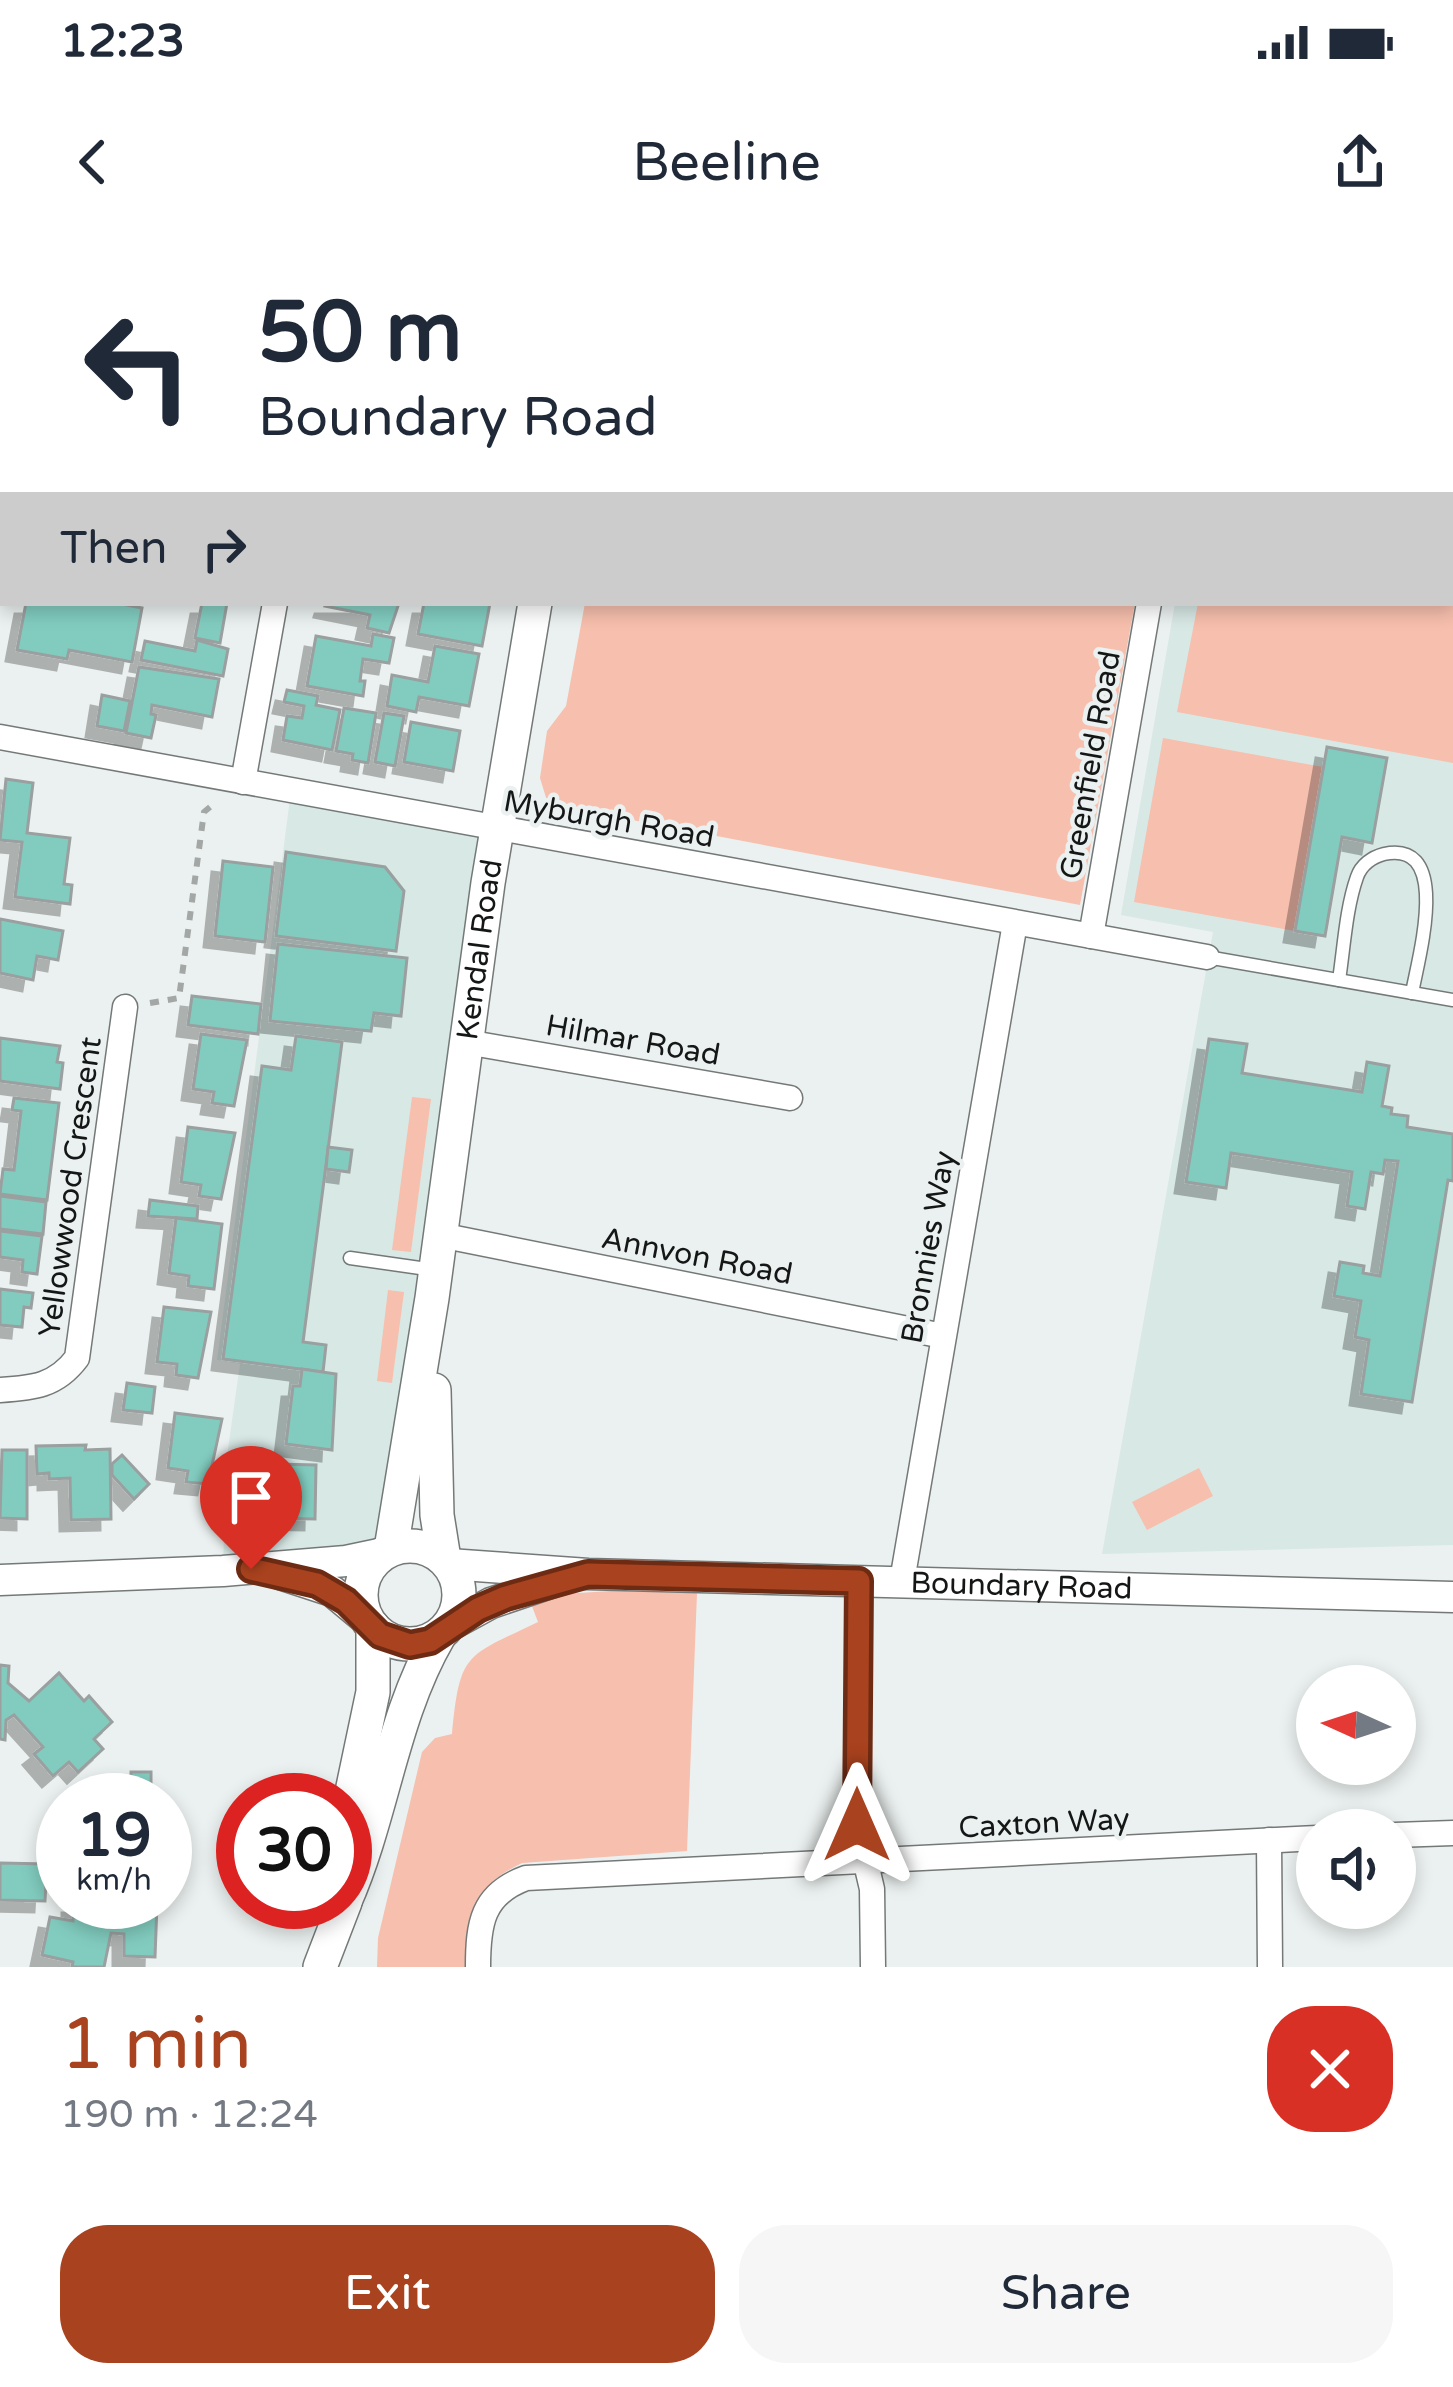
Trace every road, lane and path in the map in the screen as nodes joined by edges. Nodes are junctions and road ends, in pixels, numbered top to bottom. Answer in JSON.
{"nodes":[{"id":1,"x":274,"y":606,"type":"edge"},
{"id":2,"x":535,"y":606,"type":"edge"},
{"id":3,"x":1148,"y":606,"type":"edge"},
{"id":4,"x":0,"y":737,"type":"edge"},
{"id":5,"x":243,"y":782,"type":"junction"},
{"id":6,"x":497,"y":830,"type":"junction"},
{"id":7,"x":1015,"y":923,"type":"junction"},
{"id":8,"x":1090,"y":937,"type":"junction"},
{"id":9,"x":1207,"y":957,"type":"joint"},
{"id":10,"x":1339,"y":980,"type":"junction"},
{"id":11,"x":1412,"y":993,"type":"junction"},
{"id":12,"x":1453,"y":1000,"type":"edge"},
{"id":13,"x":125,"y":1007,"type":"joint"},
{"id":14,"x":466,"y":1042,"type":"junction"},
{"id":15,"x":790,"y":1098,"type":"dead end"},
{"id":16,"x":440,"y":1235,"type":"junction"},
{"id":17,"x":350,"y":1258,"type":"dead end"},
{"id":18,"x":433,"y":1284,"type":"junction"},
{"id":19,"x":943,"y":1336,"type":"junction"},
{"id":20,"x":0,"y":1390,"type":"edge"},
{"id":21,"x":388,"y":1551,"type":"junction"},
{"id":22,"x":447,"y":1562,"type":"junction"},
{"id":23,"x":251,"y":1569,"type":"junction"},
{"id":24,"x":588,"y":1574,"type":"junction"},
{"id":25,"x":0,"y":1580,"type":"edge"},
{"id":26,"x":859,"y":1581,"type":"junction"},
{"id":27,"x":902,"y":1582,"type":"junction"},
{"id":28,"x":1453,"y":1597,"type":"edge"},
{"id":29,"x":371,"y":1624,"type":"junction"},
{"id":30,"x":444,"y":1631,"type":"junction"},
{"id":31,"x":356,"y":1773,"type":"edge"},
{"id":32,"x":372,"y":1827,"type":"edge"},
{"id":33,"x":1453,"y":1833,"type":"edge"},
{"id":34,"x":1416,"y":1834,"type":"edge"},
{"id":35,"x":1296,"y":1839,"type":"edge"},
{"id":36,"x":1269,"y":1840,"type":"junction"},
{"id":37,"x":866,"y":1863,"type":"junction"},
{"id":38,"x":478,"y":1967,"type":"edge"},
{"id":39,"x":873,"y":1967,"type":"edge"},
{"id":40,"x":1270,"y":1967,"type":"edge"}],
"edges":[{"from":1,"to":5,"type":"street"},
{"from":2,"to":6,"type":"main road","name":"Kendal Road"},
{"from":3,"to":8,"type":"street","name":"Greenfield Road"},
{"from":4,"to":5,"type":"street","name":"Myburgh Road"},
{"from":5,"to":6,"type":"street","name":"Myburgh Road"},
{"from":5,"to":13,"type":"path"},
{"from":6,"to":7,"type":"street","name":"Myburgh Road"},
{"from":6,"to":14,"type":"main road","name":"Kendal Road"},
{"from":7,"to":8,"type":"street","name":"Myburgh Road"},
{"from":7,"to":19,"type":"street","name":"Bronnies Way"},
{"from":8,"to":9,"type":"street","name":"Myburgh Road"},
{"from":9,"to":10,"type":"lane"},
{"from":10,"to":11,"type":"lane"},
{"from":10,"to":11,"type":"lane"},
{"from":11,"to":12,"type":"lane"},
{"from":13,"to":20,"type":"street","name":"Yellowwood Crescent"},
{"from":14,"to":15,"type":"street","name":"Hilmar Road"},
{"from":14,"to":16,"type":"main road","name":"Kendal Road"},
{"from":16,"to":18,"type":"main road","name":"Kendal Road"},
{"from":16,"to":19,"type":"street","name":"Annvon Road"},
{"from":17,"to":18,"type":"lane"},
{"from":18,"to":21,"type":"main road","name":"Kendal Road"},
{"from":18,"to":22,"type":"main road","name":"Kendal Road"},
{"from":19,"to":27,"type":"street","name":"Bronnies Way"},
{"from":21,"to":22,"type":"main road"},
{"from":21,"to":23,"type":"street"},
{"from":21,"to":29,"type":"main road"},
{"from":22,"to":24,"type":"street","name":"Boundary Road"},
{"from":22,"to":30,"type":"main road"},
{"from":23,"to":25,"type":"street"},
{"from":23,"to":29,"type":"street"},
{"from":24,"to":26,"type":"street","name":"Boundary Road"},
{"from":24,"to":30,"type":"street","name":"Boundary Road"},
{"from":26,"to":27,"type":"street","name":"Boundary Road"},
{"from":26,"to":37,"type":"street"},
{"from":27,"to":28,"type":"street","name":"Boundary Road"},
{"from":29,"to":30,"type":"main road"},
{"from":29,"to":31,"type":"main road"},
{"from":30,"to":32,"type":"main road"},
{"from":33,"to":34,"type":"street"},
{"from":35,"to":36,"type":"street","name":"Caxton Way"},
{"from":36,"to":37,"type":"street","name":"Caxton Way"},
{"from":36,"to":40,"type":"street"},
{"from":37,"to":38,"type":"street","name":"Caxton Way"},
{"from":37,"to":39,"type":"street"}]}
